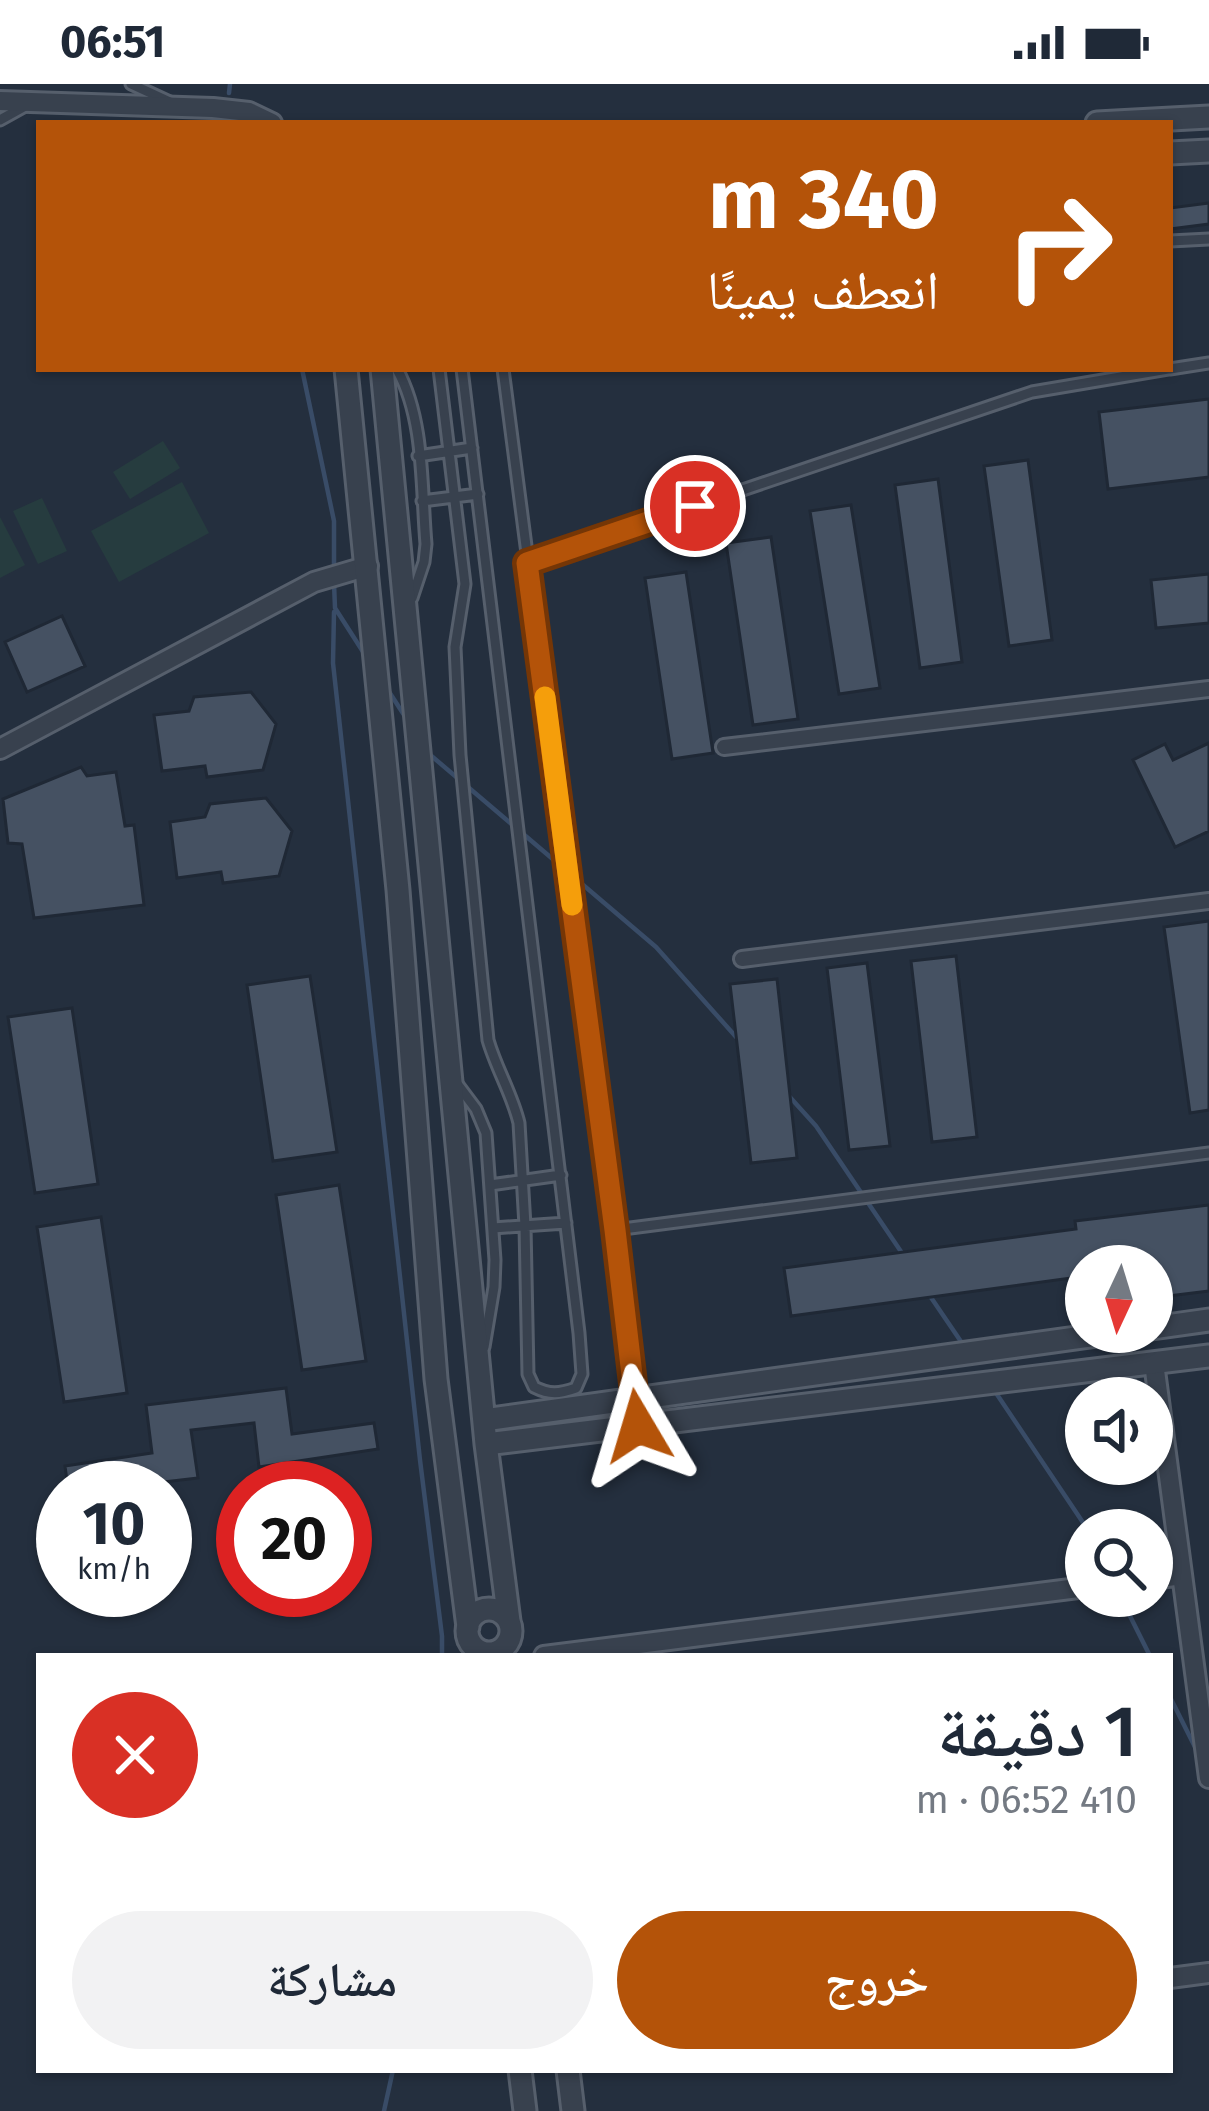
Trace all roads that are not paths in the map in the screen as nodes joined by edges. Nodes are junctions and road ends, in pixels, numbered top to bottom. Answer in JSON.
{"nodes":[{"id":1,"x":130,"y":84,"type":"edge"},
{"id":2,"x":0,"y":101,"type":"edge"},
{"id":3,"x":32,"y":102,"type":"junction"},
{"id":4,"x":181,"y":107,"type":"junction"},
{"id":5,"x":1209,"y":117,"type":"edge"},
{"id":6,"x":0,"y":120,"type":"edge"},
{"id":7,"x":265,"y":120,"type":"edge"},
{"id":8,"x":1153,"y":120,"type":"edge"},
{"id":9,"x":1209,"y":151,"type":"edge"},
{"id":10,"x":1173,"y":153,"type":"edge"},
{"id":11,"x":1209,"y":239,"type":"edge"},
{"id":12,"x":1173,"y":241,"type":"edge"},
{"id":13,"x":1209,"y":363,"type":"edge"},
{"id":14,"x":1173,"y":368,"type":"edge"},
{"id":15,"x":346,"y":372,"type":"edge"},
{"id":16,"x":382,"y":372,"type":"edge"},
{"id":17,"x":398,"y":372,"type":"edge"},
{"id":18,"x":439,"y":372,"type":"edge"},
{"id":19,"x":462,"y":372,"type":"edge"},
{"id":20,"x":503,"y":372,"type":"edge"},
{"id":21,"x":1151,"y":372,"type":"edge"},
{"id":22,"x":472,"y":448,"type":"junction"},
{"id":23,"x":448,"y":451,"type":"junction"},
{"id":24,"x":418,"y":456,"type":"junction"},
{"id":25,"x":478,"y":494,"type":"junction"},
{"id":26,"x":452,"y":497,"type":"junction"},
{"id":27,"x":422,"y":501,"type":"junction"},
{"id":28,"x":527,"y":563,"type":"junction"},
{"id":29,"x":368,"y":566,"type":"junction"},
{"id":30,"x":406,"y":615,"type":"junction"},
{"id":31,"x":1209,"y":689,"type":"edge"},
{"id":32,"x":724,"y":747,"type":"dead end"},
{"id":33,"x":0,"y":748,"type":"edge"},
{"id":34,"x":1209,"y":902,"type":"edge"},
{"id":35,"x":742,"y":959,"type":"dead end"},
{"id":36,"x":451,"y":1076,"type":"junction"},
{"id":37,"x":1209,"y":1153,"type":"edge"},
{"id":38,"x":561,"y":1175,"type":"junction"},
{"id":39,"x":522,"y":1180,"type":"junction"},
{"id":40,"x":490,"y":1185,"type":"junction"},
{"id":41,"x":566,"y":1222,"type":"junction"},
{"id":42,"x":525,"y":1226,"type":"junction"},
{"id":43,"x":493,"y":1228,"type":"junction"},
{"id":44,"x":615,"y":1230,"type":"junction"},
{"id":45,"x":1209,"y":1320,"type":"edge"},
{"id":46,"x":1173,"y":1325,"type":"edge"},
{"id":47,"x":1065,"y":1339,"type":"edge"},
{"id":48,"x":1209,"y":1356,"type":"edge"},
{"id":49,"x":1154,"y":1363,"type":"junction"},
{"id":50,"x":480,"y":1376,"type":"junction"},
{"id":51,"x":634,"y":1398,"type":"junction"},
{"id":52,"x":484,"y":1420,"type":"junction"},
{"id":53,"x":638,"y":1426,"type":"junction"},
{"id":54,"x":486,"y":1444,"type":"junction"},
{"id":55,"x":1182,"y":1575,"type":"junction"},
{"id":56,"x":1173,"y":1576,"type":"edge"},
{"id":57,"x":1065,"y":1590,"type":"edge"},
{"id":58,"x":512,"y":1637,"type":"edge"},
{"id":59,"x":469,"y":1641,"type":"edge"},
{"id":60,"x":568,"y":1653,"type":"edge"},
{"id":61,"x":1209,"y":1778,"type":"edge"},
{"id":62,"x":1209,"y":1973,"type":"edge"},
{"id":63,"x":1173,"y":1978,"type":"edge"},
{"id":64,"x":520,"y":2073,"type":"edge"},
{"id":65,"x":568,"y":2073,"type":"edge"},
{"id":66,"x":525,"y":2111,"type":"edge"},
{"id":67,"x":573,"y":2111,"type":"edge"}],
"edges":[{"from":1,"to":4,"type":"lane"},
{"from":2,"to":3,"type":"street"},
{"from":3,"to":4,"type":"street"},
{"from":3,"to":6,"type":"lane"},
{"from":4,"to":7,"type":"street"},
{"from":5,"to":8,"type":"street"},
{"from":9,"to":10,"type":"street"},
{"from":11,"to":12,"type":"lane"},
{"from":13,"to":14,"type":"lane"},
{"from":15,"to":29,"type":"street"},
{"from":16,"to":30,"type":"street"},
{"from":17,"to":24,"type":"lane"},
{"from":18,"to":23,"type":"lane"},
{"from":19,"to":22,"type":"lane"},
{"from":20,"to":28,"type":"lane"},
{"from":21,"to":28,"type":"lane"},
{"from":22,"to":23,"type":"lane"},
{"from":22,"to":25,"type":"lane"},
{"from":23,"to":24,"type":"lane"},
{"from":23,"to":26,"type":"lane"},
{"from":24,"to":27,"type":"lane"},
{"from":25,"to":26,"type":"lane"},
{"from":25,"to":38,"type":"lane"},
{"from":26,"to":27,"type":"lane"},
{"from":26,"to":39,"type":"lane"},
{"from":27,"to":30,"type":"lane"},
{"from":28,"to":44,"type":"lane"},
{"from":29,"to":33,"type":"street"},
{"from":29,"to":59,"type":"street"},
{"from":30,"to":36,"type":"street"},
{"from":31,"to":32,"type":"street"},
{"from":34,"to":35,"type":"street"},
{"from":36,"to":40,"type":"lane"},
{"from":36,"to":50,"type":"street"},
{"from":37,"to":44,"type":"lane"},
{"from":38,"to":39,"type":"lane"},
{"from":38,"to":41,"type":"lane"},
{"from":39,"to":40,"type":"lane"},
{"from":39,"to":42,"type":"lane"},
{"from":40,"to":43,"type":"lane"},
{"from":41,"to":42,"type":"lane"},
{"from":41,"to":42,"type":"lane"},
{"from":42,"to":43,"type":"lane"},
{"from":43,"to":50,"type":"lane"},
{"from":44,"to":51,"type":"lane"},
{"from":45,"to":46,"type":"street"},
{"from":47,"to":51,"type":"street"},
{"from":48,"to":49,"type":"street"},
{"from":49,"to":53,"type":"street"},
{"from":49,"to":55,"type":"street"},
{"from":50,"to":52,"type":"street"},
{"from":51,"to":52,"type":"street"},
{"from":51,"to":53,"type":"lane"},
{"from":52,"to":54,"type":"street"},
{"from":53,"to":54,"type":"street"},
{"from":54,"to":58,"type":"street"},
{"from":55,"to":56,"type":"street"},
{"from":55,"to":61,"type":"street"},
{"from":57,"to":60,"type":"street"},
{"from":58,"to":59,"type":"street"},
{"from":58,"to":59,"type":"street"},
{"from":62,"to":63,"type":"street"},
{"from":64,"to":66,"type":"street"},
{"from":65,"to":67,"type":"street"}]}
